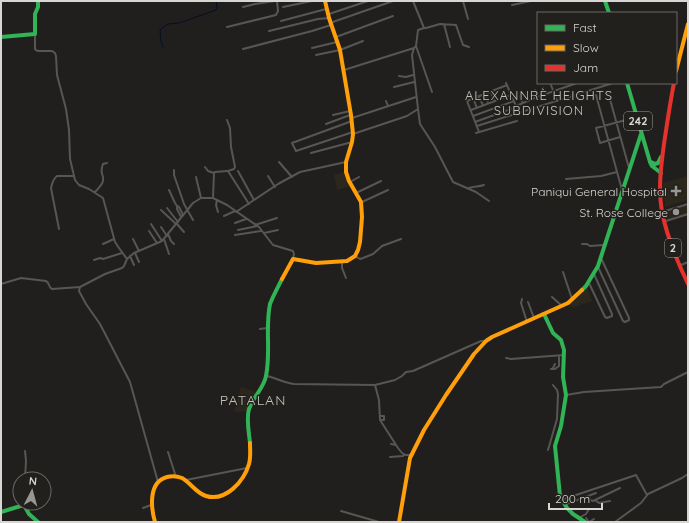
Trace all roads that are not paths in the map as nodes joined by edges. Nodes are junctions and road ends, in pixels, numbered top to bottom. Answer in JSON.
{"nodes":[{"id":1,"x":38,"y":1,"type":"edge"},
{"id":2,"x":276,"y":1,"type":"edge"},
{"id":3,"x":312,"y":1,"type":"edge"},
{"id":4,"x":325,"y":1,"type":"edge"},
{"id":5,"x":368,"y":1,"type":"edge"},
{"id":6,"x":393,"y":1,"type":"edge"},
{"id":7,"x":413,"y":1,"type":"edge"},
{"id":8,"x":464,"y":1,"type":"edge"},
{"id":9,"x":531,"y":1,"type":"edge"},
{"id":10,"x":606,"y":1,"type":"edge"},
{"id":11,"x":512,"y":5,"type":"dead end"},
{"id":12,"x":243,"y":7,"type":"dead end"},
{"id":13,"x":283,"y":7,"type":"dead end"},
{"id":14,"x":327,"y":9,"type":"junction"},
{"id":15,"x":609,"y":12,"type":"edge"},
{"id":16,"x":393,"y":16,"type":"dead end"},
{"id":17,"x":468,"y":19,"type":"dead end"},
{"id":18,"x":329,"y":20,"type":"junction"},
{"id":19,"x":281,"y":21,"type":"dead end"},
{"id":20,"x":444,"y":24,"type":"junction"},
{"id":21,"x":688,"y":24,"type":"edge"},
{"id":22,"x":227,"y":27,"type":"dead end"},
{"id":23,"x":424,"y":28,"type":"junction"},
{"id":24,"x":269,"y":31,"type":"dead end"},
{"id":25,"x":35,"y":34,"type":"junction"},
{"id":26,"x":1,"y":37,"type":"edge"},
{"id":27,"x":336,"y":37,"type":"junction"},
{"id":28,"x":363,"y":41,"type":"dead end"},
{"id":29,"x":337,"y":42,"type":"junction"},
{"id":30,"x":415,"y":47,"type":"junction"},
{"id":31,"x":450,"y":47,"type":"dead end"},
{"id":32,"x":468,"y":47,"type":"dead end"},
{"id":33,"x":312,"y":48,"type":"dead end"},
{"id":34,"x":243,"y":49,"type":"dead end"},
{"id":35,"x":340,"y":50,"type":"junction"},
{"id":36,"x":316,"y":55,"type":"dead end"},
{"id":37,"x":677,"y":68,"type":"edge"},
{"id":38,"x":344,"y":70,"type":"junction"},
{"id":39,"x":413,"y":75,"type":"junction"},
{"id":40,"x":399,"y":76,"type":"dead end"},
{"id":41,"x":414,"y":82,"type":"junction"},
{"id":42,"x":561,"y":84,"type":"edge"},
{"id":43,"x":571,"y":84,"type":"edge"},
{"id":44,"x":609,"y":84,"type":"edge"},
{"id":45,"x":628,"y":84,"type":"edge"},
{"id":46,"x":674,"y":84,"type":"edge"},
{"id":47,"x":551,"y":85,"type":"dead end"},
{"id":48,"x":602,"y":86,"type":"joint"},
{"id":49,"x":394,"y":87,"type":"dead end"},
{"id":50,"x":543,"y":88,"type":"dead end"},
{"id":51,"x":562,"y":88,"type":"junction"},
{"id":52,"x":534,"y":90,"type":"dead end"},
{"id":53,"x":554,"y":91,"type":"junction"},
{"id":54,"x":432,"y":92,"type":"dead end"},
{"id":55,"x":491,"y":92,"type":"junction"},
{"id":56,"x":608,"y":92,"type":"dead end"},
{"id":57,"x":485,"y":94,"type":"junction"},
{"id":58,"x":526,"y":94,"type":"dead end"},
{"id":59,"x":545,"y":94,"type":"junction"},
{"id":60,"x":511,"y":95,"type":"junction"},
{"id":61,"x":596,"y":95,"type":"dead end"},
{"id":62,"x":478,"y":96,"type":"junction"},
{"id":63,"x":520,"y":96,"type":"dead end"},
{"id":64,"x":416,"y":97,"type":"junction"},
{"id":65,"x":537,"y":97,"type":"junction"},
{"id":66,"x":473,"y":98,"type":"junction"},
{"id":67,"x":529,"y":100,"type":"junction"},
{"id":68,"x":386,"y":101,"type":"dead end"},
{"id":69,"x":494,"y":101,"type":"junction"},
{"id":70,"x":514,"y":101,"type":"junction"},
{"id":71,"x":557,"y":101,"type":"junction"},
{"id":72,"x":488,"y":103,"type":"junction"},
{"id":73,"x":522,"y":103,"type":"junction"},
{"id":74,"x":483,"y":105,"type":"junction"},
{"id":75,"x":388,"y":106,"type":"junction"},
{"id":76,"x":516,"y":106,"type":"junction"},
{"id":77,"x":477,"y":108,"type":"junction"},
{"id":78,"x":418,"y":109,"type":"junction"},
{"id":79,"x":471,"y":110,"type":"junction"},
{"id":80,"x":519,"y":113,"type":"junction"},
{"id":81,"x":334,"y":115,"type":"dead end"},
{"id":82,"x":351,"y":116,"type":"junction"},
{"id":83,"x":473,"y":116,"type":"junction"},
{"id":84,"x":637,"y":117,"type":"junction"},
{"id":85,"x":227,"y":120,"type":"dead end"},
{"id":86,"x":517,"y":121,"type":"dead end"},
{"id":87,"x":475,"y":122,"type":"junction"},
{"id":88,"x":616,"y":123,"type":"junction"},
{"id":89,"x":326,"y":124,"type":"dead end"},
{"id":90,"x":477,"y":126,"type":"junction"},
{"id":91,"x":604,"y":126,"type":"junction"},
{"id":92,"x":353,"y":133,"type":"junction"},
{"id":93,"x":642,"y":134,"type":"junction"},
{"id":94,"x":620,"y":137,"type":"junction"},
{"id":95,"x":609,"y":141,"type":"junction"},
{"id":96,"x":352,"y":142,"type":"junction"},
{"id":97,"x":311,"y":153,"type":"dead end"},
{"id":98,"x":663,"y":153,"type":"junction"},
{"id":99,"x":279,"y":162,"type":"dead end"},
{"id":100,"x":346,"y":162,"type":"junction"},
{"id":101,"x":650,"y":162,"type":"junction"},
{"id":102,"x":107,"y":163,"type":"dead end"},
{"id":103,"x":204,"y":167,"type":"dead end"},
{"id":104,"x":174,"y":170,"type":"dead end"},
{"id":105,"x":629,"y":170,"type":"junction"},
{"id":106,"x":228,"y":171,"type":"junction"},
{"id":107,"x":238,"y":171,"type":"dead end"},
{"id":108,"x":661,"y":171,"type":"junction"},
{"id":109,"x":617,"y":172,"type":"junction"},
{"id":110,"x":214,"y":173,"type":"junction"},
{"id":111,"x":74,"y":176,"type":"junction"},
{"id":112,"x":268,"y":176,"type":"dead end"},
{"id":113,"x":292,"y":177,"type":"junction"},
{"id":114,"x":359,"y":177,"type":"dead end"},
{"id":115,"x":196,"y":178,"type":"dead end"},
{"id":116,"x":566,"y":179,"type":"dead end"},
{"id":117,"x":381,"y":181,"type":"dead end"},
{"id":118,"x":350,"y":182,"type":"junction"},
{"id":119,"x":484,"y":185,"type":"dead end"},
{"id":120,"x":275,"y":187,"type":"junction"},
{"id":121,"x":467,"y":188,"type":"junction"},
{"id":122,"x":169,"y":190,"type":"dead end"},
{"id":123,"x":388,"y":190,"type":"dead end"},
{"id":124,"x":622,"y":191,"type":"junction"},
{"id":125,"x":95,"y":192,"type":"junction"},
{"id":126,"x":356,"y":193,"type":"junction"},
{"id":127,"x":200,"y":198,"type":"junction"},
{"id":128,"x":213,"y":198,"type":"junction"},
{"id":129,"x":216,"y":199,"type":"junction"},
{"id":130,"x":254,"y":200,"type":"junction"},
{"id":131,"x":489,"y":201,"type":"dead end"},
{"id":132,"x":361,"y":202,"type":"junction"},
{"id":133,"x":249,"y":204,"type":"junction"},
{"id":134,"x":688,"y":204,"type":"edge"},
{"id":135,"x":167,"y":208,"type":"dead end"},
{"id":136,"x":187,"y":209,"type":"junction"},
{"id":137,"x":161,"y":210,"type":"dead end"},
{"id":138,"x":236,"y":211,"type":"junction"},
{"id":139,"x":218,"y":212,"type":"dead end"},
{"id":140,"x":662,"y":212,"type":"junction"},
{"id":141,"x":688,"y":214,"type":"edge"},
{"id":142,"x":182,"y":216,"type":"junction"},
{"id":143,"x":224,"y":216,"type":"dead end"},
{"id":144,"x":277,"y":218,"type":"dead end"},
{"id":145,"x":246,"y":219,"type":"junction"},
{"id":146,"x":193,"y":220,"type":"dead end"},
{"id":147,"x":664,"y":221,"type":"junction"},
{"id":148,"x":176,"y":223,"type":"junction"},
{"id":149,"x":235,"y":223,"type":"dead end"},
{"id":150,"x":151,"y":224,"type":"dead end"},
{"id":151,"x":256,"y":226,"type":"junction"},
{"id":152,"x":160,"y":227,"type":"dead end"},
{"id":153,"x":59,"y":228,"type":"dead end"},
{"id":154,"x":238,"y":230,"type":"dead end"},
{"id":155,"x":278,"y":230,"type":"dead end"},
{"id":156,"x":149,"y":231,"type":"dead end"},
{"id":157,"x":262,"y":231,"type":"junction"},
{"id":158,"x":184,"y":232,"type":"dead end"},
{"id":159,"x":264,"y":233,"type":"junction"},
{"id":160,"x":167,"y":235,"type":"junction"},
{"id":161,"x":235,"y":235,"type":"dead end"},
{"id":162,"x":114,"y":239,"type":"junction"},
{"id":163,"x":133,"y":239,"type":"dead end"},
{"id":164,"x":401,"y":239,"type":"dead end"},
{"id":165,"x":163,"y":240,"type":"junction"},
{"id":166,"x":156,"y":243,"type":"junction"},
{"id":167,"x":103,"y":244,"type":"dead end"},
{"id":168,"x":174,"y":244,"type":"dead end"},
{"id":169,"x":582,"y":244,"type":"dead end"},
{"id":170,"x":604,"y":245,"type":"junction"},
{"id":171,"x":139,"y":251,"type":"junction"},
{"id":172,"x":122,"y":253,"type":"junction"},
{"id":173,"x":135,"y":253,"type":"junction"},
{"id":174,"x":169,"y":254,"type":"dead end"},
{"id":175,"x":130,"y":256,"type":"junction"},
{"id":176,"x":355,"y":256,"type":"junction"},
{"id":177,"x":601,"y":256,"type":"junction"},
{"id":178,"x":127,"y":259,"type":"junction"},
{"id":179,"x":293,"y":259,"type":"junction"},
{"id":180,"x":94,"y":260,"type":"dead end"},
{"id":181,"x":139,"y":262,"type":"dead end"},
{"id":182,"x":342,"y":262,"type":"junction"},
{"id":183,"x":688,"y":262,"type":"edge"},
{"id":184,"x":134,"y":265,"type":"dead end"},
{"id":185,"x":598,"y":266,"type":"junction"},
{"id":186,"x":680,"y":266,"type":"junction"},
{"id":187,"x":563,"y":272,"type":"dead end"},
{"id":188,"x":594,"y":274,"type":"junction"},
{"id":189,"x":346,"y":278,"type":"dead end"},
{"id":190,"x":589,"y":282,"type":"junction"},
{"id":191,"x":1,"y":284,"type":"edge"},
{"id":192,"x":688,"y":284,"type":"edge"},
{"id":193,"x":80,"y":287,"type":"junction"},
{"id":194,"x":552,"y":297,"type":"dead end"},
{"id":195,"x":522,"y":299,"type":"dead end"},
{"id":196,"x":572,"y":299,"type":"junction"},
{"id":197,"x":528,"y":302,"type":"dead end"},
{"id":198,"x":562,"y":306,"type":"junction"},
{"id":199,"x":544,"y":314,"type":"junction"},
{"id":200,"x":534,"y":318,"type":"junction"},
{"id":201,"x":527,"y":322,"type":"junction"},
{"id":202,"x":268,"y":328,"type":"junction"},
{"id":203,"x":260,"y":329,"type":"dead end"},
{"id":204,"x":486,"y":341,"type":"junction"},
{"id":205,"x":561,"y":355,"type":"junction"},
{"id":206,"x":506,"y":358,"type":"dead end"},
{"id":207,"x":555,"y":364,"type":"dead end"},
{"id":208,"x":688,"y":372,"type":"edge"},
{"id":209,"x":266,"y":376,"type":"junction"},
{"id":210,"x":375,"y":385,"type":"junction"},
{"id":211,"x":553,"y":385,"type":"dead end"},
{"id":212,"x":566,"y":394,"type":"junction"},
{"id":213,"x":380,"y":416,"type":"junction"},
{"id":214,"x":559,"y":419,"type":"junction"},
{"id":215,"x":380,"y":420,"type":"junction"},
{"id":216,"x":391,"y":444,"type":"dead end"},
{"id":217,"x":396,"y":445,"type":"junction"},
{"id":218,"x":548,"y":450,"type":"dead end"},
{"id":219,"x":25,"y":451,"type":"dead end"},
{"id":220,"x":168,"y":452,"type":"dead end"},
{"id":221,"x":404,"y":454,"type":"junction"},
{"id":222,"x":411,"y":455,"type":"junction"},
{"id":223,"x":390,"y":457,"type":"dead end"},
{"id":224,"x":248,"y":468,"type":"junction"},
{"id":225,"x":25,"y":471,"type":"edge"},
{"id":226,"x":688,"y":474,"type":"edge"},
{"id":227,"x":176,"y":477,"type":"junction"},
{"id":228,"x":185,"y":480,"type":"junction"},
{"id":229,"x":158,"y":482,"type":"junction"},
{"id":230,"x":620,"y":488,"type":"dead end"},
{"id":231,"x":596,"y":493,"type":"dead end"},
{"id":232,"x":647,"y":495,"type":"junction"},
{"id":233,"x":589,"y":496,"type":"junction"},
{"id":234,"x":561,"y":500,"type":"junction"},
{"id":235,"x":595,"y":500,"type":"junction"},
{"id":236,"x":610,"y":500,"type":"dead end"},
{"id":237,"x":151,"y":505,"type":"junction"},
{"id":238,"x":564,"y":505,"type":"junction"},
{"id":239,"x":12,"y":508,"type":"edge"},
{"id":240,"x":143,"y":508,"type":"dead end"},
{"id":241,"x":589,"y":509,"type":"dead end"},
{"id":242,"x":28,"y":511,"type":"edge"},
{"id":243,"x":341,"y":511,"type":"dead end"},
{"id":244,"x":1,"y":512,"type":"edge"},
{"id":245,"x":579,"y":518,"type":"junction"},
{"id":246,"x":594,"y":519,"type":"dead end"},
{"id":247,"x":585,"y":520,"type":"edge"},
{"id":248,"x":38,"y":522,"type":"edge"},
{"id":249,"x":155,"y":522,"type":"edge"},
{"id":250,"x":379,"y":522,"type":"edge"},
{"id":251,"x":399,"y":522,"type":"edge"},
{"id":252,"x":615,"y":522,"type":"edge"}],
"edges":[{"from":1,"to":25,"type":"main road"},
{"from":2,"to":12,"type":"street"},
{"from":2,"to":22,"type":"street"},
{"from":3,"to":13,"type":"street"},
{"from":4,"to":14,"type":"main road"},
{"from":5,"to":18,"type":"street"},
{"from":6,"to":18,"type":"street"},
{"from":7,"to":23,"type":"street"},
{"from":8,"to":17,"type":"street"},
{"from":9,"to":11,"type":"street"},
{"from":10,"to":15,"type":"main road"},
{"from":14,"to":18,"type":"main road"},
{"from":14,"to":19,"type":"street"},
{"from":16,"to":27,"type":"street"},
{"from":18,"to":24,"type":"street"},
{"from":18,"to":27,"type":"main road"},
{"from":18,"to":34,"type":"street"},
{"from":20,"to":23,"type":"street"},
{"from":20,"to":31,"type":"street"},
{"from":20,"to":32,"type":"street"},
{"from":21,"to":37,"type":"main road"},
{"from":23,"to":30,"type":"street"},
{"from":25,"to":26,"type":"main road"},
{"from":25,"to":111,"type":"street"},
{"from":27,"to":29,"type":"main road"},
{"from":28,"to":35,"type":"street"},
{"from":29,"to":33,"type":"street"},
{"from":29,"to":35,"type":"main road"},
{"from":30,"to":38,"type":"street"},
{"from":30,"to":39,"type":"street"},
{"from":30,"to":54,"type":"street"},
{"from":35,"to":36,"type":"street"},
{"from":35,"to":38,"type":"main road"},
{"from":38,"to":82,"type":"main road"},
{"from":39,"to":40,"type":"street"},
{"from":39,"to":41,"type":"street"},
{"from":41,"to":49,"type":"street"},
{"from":41,"to":64,"type":"street"},
{"from":42,"to":51,"type":"street"},
{"from":43,"to":51,"type":"street"},
{"from":44,"to":48,"type":"street"},
{"from":45,"to":84,"type":"main road","number":"242"},
{"from":46,"to":98,"type":"main road","number":"2"},
{"from":47,"to":53,"type":"street"},
{"from":48,"to":71,"type":"street"},
{"from":50,"to":59,"type":"street"},
{"from":51,"to":53,"type":"street"},
{"from":52,"to":65,"type":"street"},
{"from":53,"to":59,"type":"street"},
{"from":53,"to":71,"type":"street"},
{"from":55,"to":57,"type":"street"},
{"from":55,"to":60,"type":"street"},
{"from":55,"to":69,"type":"street"},
{"from":56,"to":88,"type":"street"},
{"from":57,"to":62,"type":"street"},
{"from":57,"to":72,"type":"street"},
{"from":58,"to":67,"type":"street"},
{"from":59,"to":65,"type":"street"},
{"from":60,"to":69,"type":"street"},
{"from":60,"to":70,"type":"street"},
{"from":61,"to":91,"type":"street"},
{"from":62,"to":66,"type":"street"},
{"from":62,"to":74,"type":"street"},
{"from":63,"to":73,"type":"street"},
{"from":64,"to":75,"type":"street"},
{"from":64,"to":78,"type":"street"},
{"from":65,"to":67,"type":"street"},
{"from":66,"to":77,"type":"street"},
{"from":66,"to":79,"type":"street"},
{"from":67,"to":73,"type":"street"},
{"from":68,"to":75,"type":"street"},
{"from":69,"to":72,"type":"street"},
{"from":70,"to":76,"type":"street"},
{"from":70,"to":83,"type":"street"},
{"from":71,"to":80,"type":"street"},
{"from":72,"to":74,"type":"street"},
{"from":73,"to":76,"type":"street"},
{"from":74,"to":77,"type":"street"},
{"from":75,"to":82,"type":"street"},
{"from":76,"to":80,"type":"street"},
{"from":76,"to":87,"type":"street"},
{"from":77,"to":79,"type":"street"},
{"from":78,"to":92,"type":"street"},
{"from":78,"to":121,"type":"street"},
{"from":79,"to":83,"type":"street"},
{"from":80,"to":90,"type":"street"},
{"from":81,"to":82,"type":"street"},
{"from":82,"to":89,"type":"street"},
{"from":82,"to":92,"type":"main road"},
{"from":82,"to":92,"type":"street"},
{"from":83,"to":87,"type":"street"},
{"from":84,"to":88,"type":"street"},
{"from":84,"to":93,"type":"main road","number":"242"},
{"from":85,"to":106,"type":"street"},
{"from":86,"to":90,"type":"street"},
{"from":87,"to":90,"type":"street"},
{"from":88,"to":91,"type":"street"},
{"from":88,"to":94,"type":"street"},
{"from":91,"to":95,"type":"street"},
{"from":91,"to":95,"type":"street"},
{"from":92,"to":96,"type":"main road"},
{"from":93,"to":101,"type":"main road","number":"242"},
{"from":93,"to":105,"type":"main road"},
{"from":94,"to":95,"type":"street"},
{"from":94,"to":105,"type":"street"},
{"from":95,"to":109,"type":"street"},
{"from":96,"to":97,"type":"street"},
{"from":96,"to":100,"type":"main road"},
{"from":98,"to":101,"type":"main road"},
{"from":98,"to":108,"type":"main road","number":"2"},
{"from":99,"to":113,"type":"street"},
{"from":100,"to":113,"type":"street"},
{"from":100,"to":118,"type":"main road"},
{"from":101,"to":108,"type":"main road"},
{"from":102,"to":125,"type":"street"},
{"from":103,"to":110,"type":"street"},
{"from":104,"to":136,"type":"street"},
{"from":105,"to":124,"type":"main road"},
{"from":106,"to":110,"type":"street"},
{"from":106,"to":133,"type":"street"},
{"from":107,"to":130,"type":"street"},
{"from":108,"to":140,"type":"main road","number":"2"},
{"from":109,"to":116,"type":"street"},
{"from":109,"to":124,"type":"street"},
{"from":110,"to":128,"type":"street"},
{"from":111,"to":125,"type":"street"},
{"from":111,"to":153,"type":"street"},
{"from":112,"to":120,"type":"street"},
{"from":113,"to":120,"type":"street"},
{"from":114,"to":118,"type":"street"},
{"from":115,"to":127,"type":"street"},
{"from":117,"to":126,"type":"street"},
{"from":118,"to":126,"type":"main road"},
{"from":119,"to":121,"type":"street"},
{"from":120,"to":130,"type":"street"},
{"from":121,"to":131,"type":"street"},
{"from":122,"to":142,"type":"street"},
{"from":123,"to":132,"type":"street"},
{"from":124,"to":170,"type":"main road"},
{"from":125,"to":162,"type":"street"},
{"from":126,"to":132,"type":"main road"},
{"from":127,"to":128,"type":"street"},
{"from":127,"to":136,"type":"street"},
{"from":128,"to":129,"type":"street"},
{"from":129,"to":138,"type":"street"},
{"from":129,"to":139,"type":"street"},
{"from":130,"to":133,"type":"street"},
{"from":132,"to":176,"type":"main road"},
{"from":133,"to":138,"type":"street"},
{"from":134,"to":140,"type":"street"},
{"from":135,"to":148,"type":"street"},
{"from":136,"to":142,"type":"street"},
{"from":136,"to":146,"type":"street"},
{"from":137,"to":148,"type":"street"},
{"from":138,"to":143,"type":"street"},
{"from":138,"to":145,"type":"street"},
{"from":140,"to":147,"type":"main road","number":"2"},
{"from":141,"to":147,"type":"street"},
{"from":142,"to":148,"type":"street"},
{"from":144,"to":151,"type":"street"},
{"from":145,"to":149,"type":"street"},
{"from":145,"to":151,"type":"street"},
{"from":147,"to":186,"type":"main road","number":"2"},
{"from":148,"to":158,"type":"street"},
{"from":148,"to":160,"type":"street"},
{"from":150,"to":165,"type":"street"},
{"from":151,"to":154,"type":"street"},
{"from":151,"to":157,"type":"street"},
{"from":152,"to":160,"type":"street"},
{"from":155,"to":159,"type":"street"},
{"from":156,"to":166,"type":"street"},
{"from":157,"to":159,"type":"street"},
{"from":157,"to":161,"type":"street"},
{"from":159,"to":179,"type":"street"},
{"from":160,"to":165,"type":"street"},
{"from":160,"to":168,"type":"street"},
{"from":162,"to":167,"type":"street"},
{"from":162,"to":172,"type":"street"},
{"from":163,"to":171,"type":"street"},
{"from":164,"to":176,"type":"street"},
{"from":165,"to":166,"type":"street"},
{"from":165,"to":174,"type":"street"},
{"from":166,"to":171,"type":"street"},
{"from":169,"to":170,"type":"street"},
{"from":170,"to":177,"type":"main road"},
{"from":171,"to":173,"type":"street"},
{"from":172,"to":178,"type":"street"},
{"from":172,"to":180,"type":"street"},
{"from":173,"to":175,"type":"street"},
{"from":173,"to":181,"type":"street"},
{"from":175,"to":178,"type":"street"},
{"from":175,"to":184,"type":"street"},
{"from":176,"to":182,"type":"main road"},
{"from":177,"to":185,"type":"main road"},
{"from":177,"to":185,"type":"street"},
{"from":178,"to":193,"type":"street"},
{"from":179,"to":182,"type":"main road"},
{"from":179,"to":202,"type":"main road"},
{"from":182,"to":189,"type":"street"},
{"from":183,"to":186,"type":"street"},
{"from":185,"to":188,"type":"main road"},
{"from":186,"to":192,"type":"main road","number":"2"},
{"from":187,"to":196,"type":"street"},
{"from":188,"to":190,"type":"main road"},
{"from":188,"to":190,"type":"street"},
{"from":190,"to":196,"type":"main road"},
{"from":191,"to":193,"type":"street"},
{"from":193,"to":229,"type":"street"},
{"from":194,"to":198,"type":"street"},
{"from":195,"to":201,"type":"street"},
{"from":196,"to":198,"type":"main road"},
{"from":197,"to":200,"type":"street"},
{"from":198,"to":199,"type":"main road"},
{"from":199,"to":200,"type":"main road"},
{"from":199,"to":205,"type":"main road"},
{"from":200,"to":201,"type":"main road"},
{"from":201,"to":204,"type":"main road"},
{"from":202,"to":203,"type":"street"},
{"from":202,"to":209,"type":"main road"},
{"from":204,"to":210,"type":"street"},
{"from":204,"to":222,"type":"main road"},
{"from":205,"to":206,"type":"street"},
{"from":205,"to":207,"type":"street"},
{"from":205,"to":212,"type":"main road"},
{"from":208,"to":212,"type":"street"},
{"from":209,"to":210,"type":"street"},
{"from":209,"to":224,"type":"main road"},
{"from":210,"to":213,"type":"street"},
{"from":211,"to":214,"type":"street"},
{"from":212,"to":214,"type":"main road"},
{"from":213,"to":215,"type":"street"},
{"from":213,"to":215,"type":"street"},
{"from":214,"to":218,"type":"street"},
{"from":214,"to":234,"type":"main road"},
{"from":215,"to":217,"type":"street"},
{"from":216,"to":217,"type":"street"},
{"from":217,"to":221,"type":"street"},
{"from":219,"to":225,"type":"street"},
{"from":220,"to":227,"type":"street"},
{"from":221,"to":222,"type":"street"},
{"from":221,"to":223,"type":"street"},
{"from":222,"to":251,"type":"main road"},
{"from":224,"to":228,"type":"street"},
{"from":224,"to":228,"type":"main road"},
{"from":226,"to":232,"type":"street"},
{"from":227,"to":228,"type":"main road"},
{"from":227,"to":229,"type":"main road"},
{"from":229,"to":237,"type":"main road"},
{"from":230,"to":235,"type":"street"},
{"from":231,"to":233,"type":"street"},
{"from":232,"to":234,"type":"street"},
{"from":232,"to":252,"type":"street"},
{"from":233,"to":235,"type":"street"},
{"from":233,"to":238,"type":"street"},
{"from":234,"to":238,"type":"main road"},
{"from":235,"to":236,"type":"street"},
{"from":237,"to":240,"type":"street"},
{"from":237,"to":249,"type":"main road"},
{"from":238,"to":245,"type":"main road"},
{"from":239,"to":244,"type":"main road"},
{"from":241,"to":245,"type":"street"},
{"from":242,"to":248,"type":"main road"},
{"from":243,"to":250,"type":"street"},
{"from":245,"to":247,"type":"main road"},
{"from":246,"to":247,"type":"street"}]}
